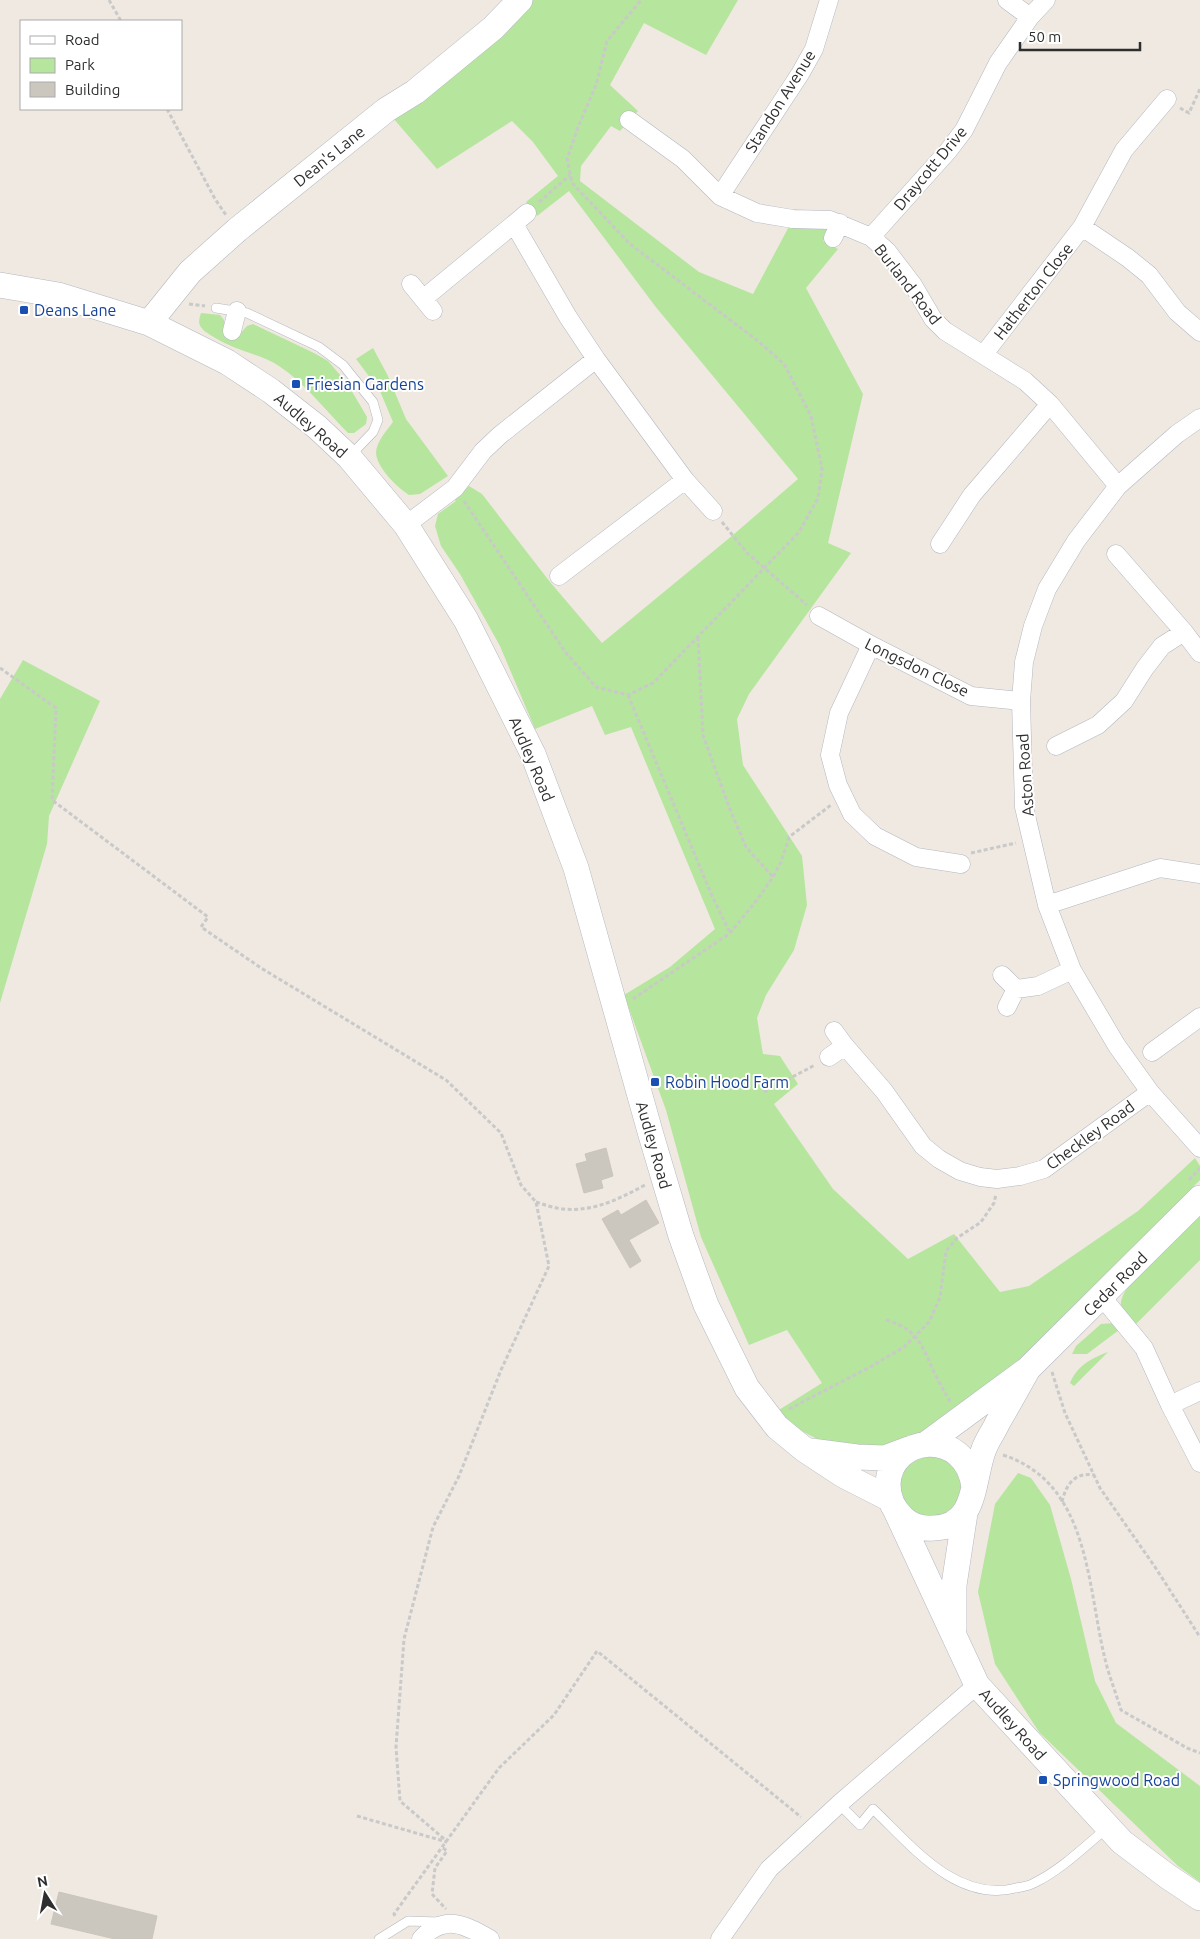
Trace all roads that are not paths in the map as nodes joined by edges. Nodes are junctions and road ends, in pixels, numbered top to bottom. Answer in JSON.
{"nodes":[{"id":1,"x":520,"y":0,"type":"edge"},
{"id":2,"x":829,"y":0,"type":"edge"},
{"id":3,"x":1007,"y":0,"type":"edge"},
{"id":4,"x":1046,"y":0,"type":"edge"},
{"id":5,"x":1030,"y":17,"type":"junction"},
{"id":6,"x":1167,"y":100,"type":"road end"},
{"id":7,"x":629,"y":120,"type":"dead end"},
{"id":8,"x":720,"y":196,"type":"junction"},
{"id":9,"x":1082,"y":227,"type":"junction"},
{"id":10,"x":871,"y":237,"type":"junction"},
{"id":11,"x":411,"y":284,"type":"dead end"},
{"id":12,"x":0,"y":285,"type":"edge"},
{"id":13,"x":216,"y":308,"type":"dead end"},
{"id":14,"x":237,"y":311,"type":"junction"},
{"id":15,"x":149,"y":323,"type":"junction"},
{"id":16,"x":232,"y":331,"type":"dead end"},
{"id":17,"x":1200,"y":332,"type":"edge"},
{"id":18,"x":984,"y":354,"type":"junction"},
{"id":19,"x":596,"y":359,"type":"junction"},
{"id":20,"x":1050,"y":404,"type":"junction"},
{"id":21,"x":1200,"y":418,"type":"edge"},
{"id":22,"x":349,"y":457,"type":"junction"},
{"id":23,"x":685,"y":480,"type":"junction"},
{"id":24,"x":1118,"y":486,"type":"junction"},
{"id":25,"x":713,"y":511,"type":"road end"},
{"id":26,"x":406,"y":524,"type":"junction"},
{"id":27,"x":940,"y":544,"type":"dead end"},
{"id":28,"x":1116,"y":554,"type":"dead end"},
{"id":29,"x":559,"y":576,"type":"dead end"},
{"id":30,"x":819,"y":616,"type":"road end"},
{"id":31,"x":1184,"y":632,"type":"junction"},
{"id":32,"x":870,"y":645,"type":"junction"},
{"id":33,"x":1200,"y":653,"type":"edge"},
{"id":34,"x":1021,"y":701,"type":"junction"},
{"id":35,"x":1056,"y":746,"type":"dead end"},
{"id":36,"x":961,"y":864,"type":"road end"},
{"id":37,"x":1200,"y":874,"type":"edge"},
{"id":38,"x":1047,"y":905,"type":"junction"},
{"id":39,"x":1072,"y":970,"type":"junction"},
{"id":40,"x":1002,"y":975,"type":"dead end"},
{"id":41,"x":1016,"y":989,"type":"junction"},
{"id":42,"x":1007,"y":1007,"type":"dead end"},
{"id":43,"x":1200,"y":1017,"type":"edge"},
{"id":44,"x":834,"y":1031,"type":"dead end"},
{"id":45,"x":845,"y":1046,"type":"junction"},
{"id":46,"x":1152,"y":1052,"type":"dead end"},
{"id":47,"x":829,"y":1057,"type":"road end"},
{"id":48,"x":1150,"y":1092,"type":"junction"},
{"id":49,"x":1200,"y":1148,"type":"edge"},
{"id":50,"x":1194,"y":1190,"type":"edge"},
{"id":51,"x":1102,"y":1296,"type":"junction"},
{"id":52,"x":1037,"y":1372,"type":"junction"},
{"id":53,"x":1200,"y":1391,"type":"edge"},
{"id":54,"x":1170,"y":1404,"type":"junction"},
{"id":55,"x":921,"y":1445,"type":"junction"},
{"id":56,"x":805,"y":1450,"type":"junction"},
{"id":57,"x":1200,"y":1463,"type":"edge"},
{"id":58,"x":974,"y":1487,"type":"junction"},
{"id":59,"x":893,"y":1505,"type":"junction"},
{"id":60,"x":965,"y":1513,"type":"junction"},
{"id":61,"x":954,"y":1638,"type":"junction"},
{"id":62,"x":977,"y":1685,"type":"junction"},
{"id":63,"x":839,"y":1804,"type":"junction"},
{"id":64,"x":1108,"y":1828,"type":"junction"},
{"id":65,"x":1200,"y":1898,"type":"edge"},
{"id":66,"x":452,"y":1922,"type":"junction"},
{"id":67,"x":379,"y":1939,"type":"edge"},
{"id":68,"x":420,"y":1939,"type":"edge"},
{"id":69,"x":490,"y":1939,"type":"edge"},
{"id":70,"x":720,"y":1939,"type":"edge"}],
"edges":[{"from":1,"to":15,"type":"main road","name":"Dean's Lane"},
{"from":2,"to":8,"type":"street","name":"Standon Avenue"},
{"from":3,"to":5,"type":"street"},
{"from":4,"to":5,"type":"street","name":"Draycott Drive"},
{"from":5,"to":10,"type":"street","name":"Draycott Drive"},
{"from":6,"to":9,"type":"street","name":"Hatherton Close"},
{"from":7,"to":8,"type":"street","name":"Burland Road"},
{"from":8,"to":10,"type":"street","name":"Burland Road"},
{"from":9,"to":17,"type":"street","name":"Hatherton Close"},
{"from":9,"to":18,"type":"street","name":"Hatherton Close"},
{"from":10,"to":18,"type":"street","name":"Burland Road"},
{"from":11,"to":19,"type":"street"},
{"from":12,"to":15,"type":"main road","name":"Audley Road"},
{"from":13,"to":14,"type":"lane"},
{"from":14,"to":16,"type":"street"},
{"from":14,"to":22,"type":"lane"},
{"from":15,"to":22,"type":"main road","name":"Audley Road"},
{"from":18,"to":20,"type":"street","name":"Burland Road"},
{"from":19,"to":23,"type":"street"},
{"from":19,"to":26,"type":"street"},
{"from":20,"to":24,"type":"street","name":"Burland Road"},
{"from":20,"to":27,"type":"street"},
{"from":21,"to":24,"type":"street","name":"Aston Road"},
{"from":22,"to":26,"type":"main road","name":"Audley Road"},
{"from":23,"to":25,"type":"street"},
{"from":23,"to":29,"type":"street"},
{"from":24,"to":34,"type":"street","name":"Aston Road"},
{"from":26,"to":56,"type":"main road","name":"Audley Road"},
{"from":28,"to":31,"type":"street"},
{"from":30,"to":32,"type":"street","name":"Longsdon Close"},
{"from":31,"to":33,"type":"street"},
{"from":31,"to":35,"type":"street"},
{"from":32,"to":34,"type":"street","name":"Longsdon Close"},
{"from":32,"to":36,"type":"street"},
{"from":34,"to":38,"type":"street","name":"Aston Road"},
{"from":37,"to":38,"type":"street"},
{"from":38,"to":39,"type":"street","name":"Aston Road"},
{"from":39,"to":41,"type":"street"},
{"from":39,"to":48,"type":"street","name":"Aston Road"},
{"from":40,"to":41,"type":"street"},
{"from":41,"to":42,"type":"street"},
{"from":43,"to":46,"type":"street"},
{"from":44,"to":45,"type":"street","name":"Checkley Road"},
{"from":45,"to":47,"type":"street"},
{"from":45,"to":48,"type":"street","name":"Checkley Road"},
{"from":48,"to":49,"type":"street","name":"Aston Road"},
{"from":50,"to":51,"type":"main road","name":"Cedar Road"},
{"from":51,"to":52,"type":"main road","name":"Cedar Road"},
{"from":51,"to":54,"type":"street"},
{"from":52,"to":55,"type":"main road"},
{"from":52,"to":58,"type":"main road"},
{"from":53,"to":54,"type":"street"},
{"from":54,"to":57,"type":"street"},
{"from":55,"to":56,"type":"main road"},
{"from":55,"to":58,"type":"main road"},
{"from":55,"to":59,"type":"main road"},
{"from":56,"to":59,"type":"main road","name":"Audley Road"},
{"from":58,"to":60,"type":"main road"},
{"from":59,"to":60,"type":"main road"},
{"from":59,"to":61,"type":"main road","name":"Audley Road"},
{"from":60,"to":61,"type":"main road","name":"Audley Road"},
{"from":61,"to":62,"type":"main road","name":"Audley Road"},
{"from":62,"to":63,"type":"street"},
{"from":62,"to":64,"type":"main road","name":"Audley Road"},
{"from":63,"to":64,"type":"lane"},
{"from":63,"to":70,"type":"street"},
{"from":64,"to":65,"type":"main road","name":"Audley Road"},
{"from":66,"to":67,"type":"lane"},
{"from":66,"to":68,"type":"street"},
{"from":66,"to":69,"type":"street"}]}
